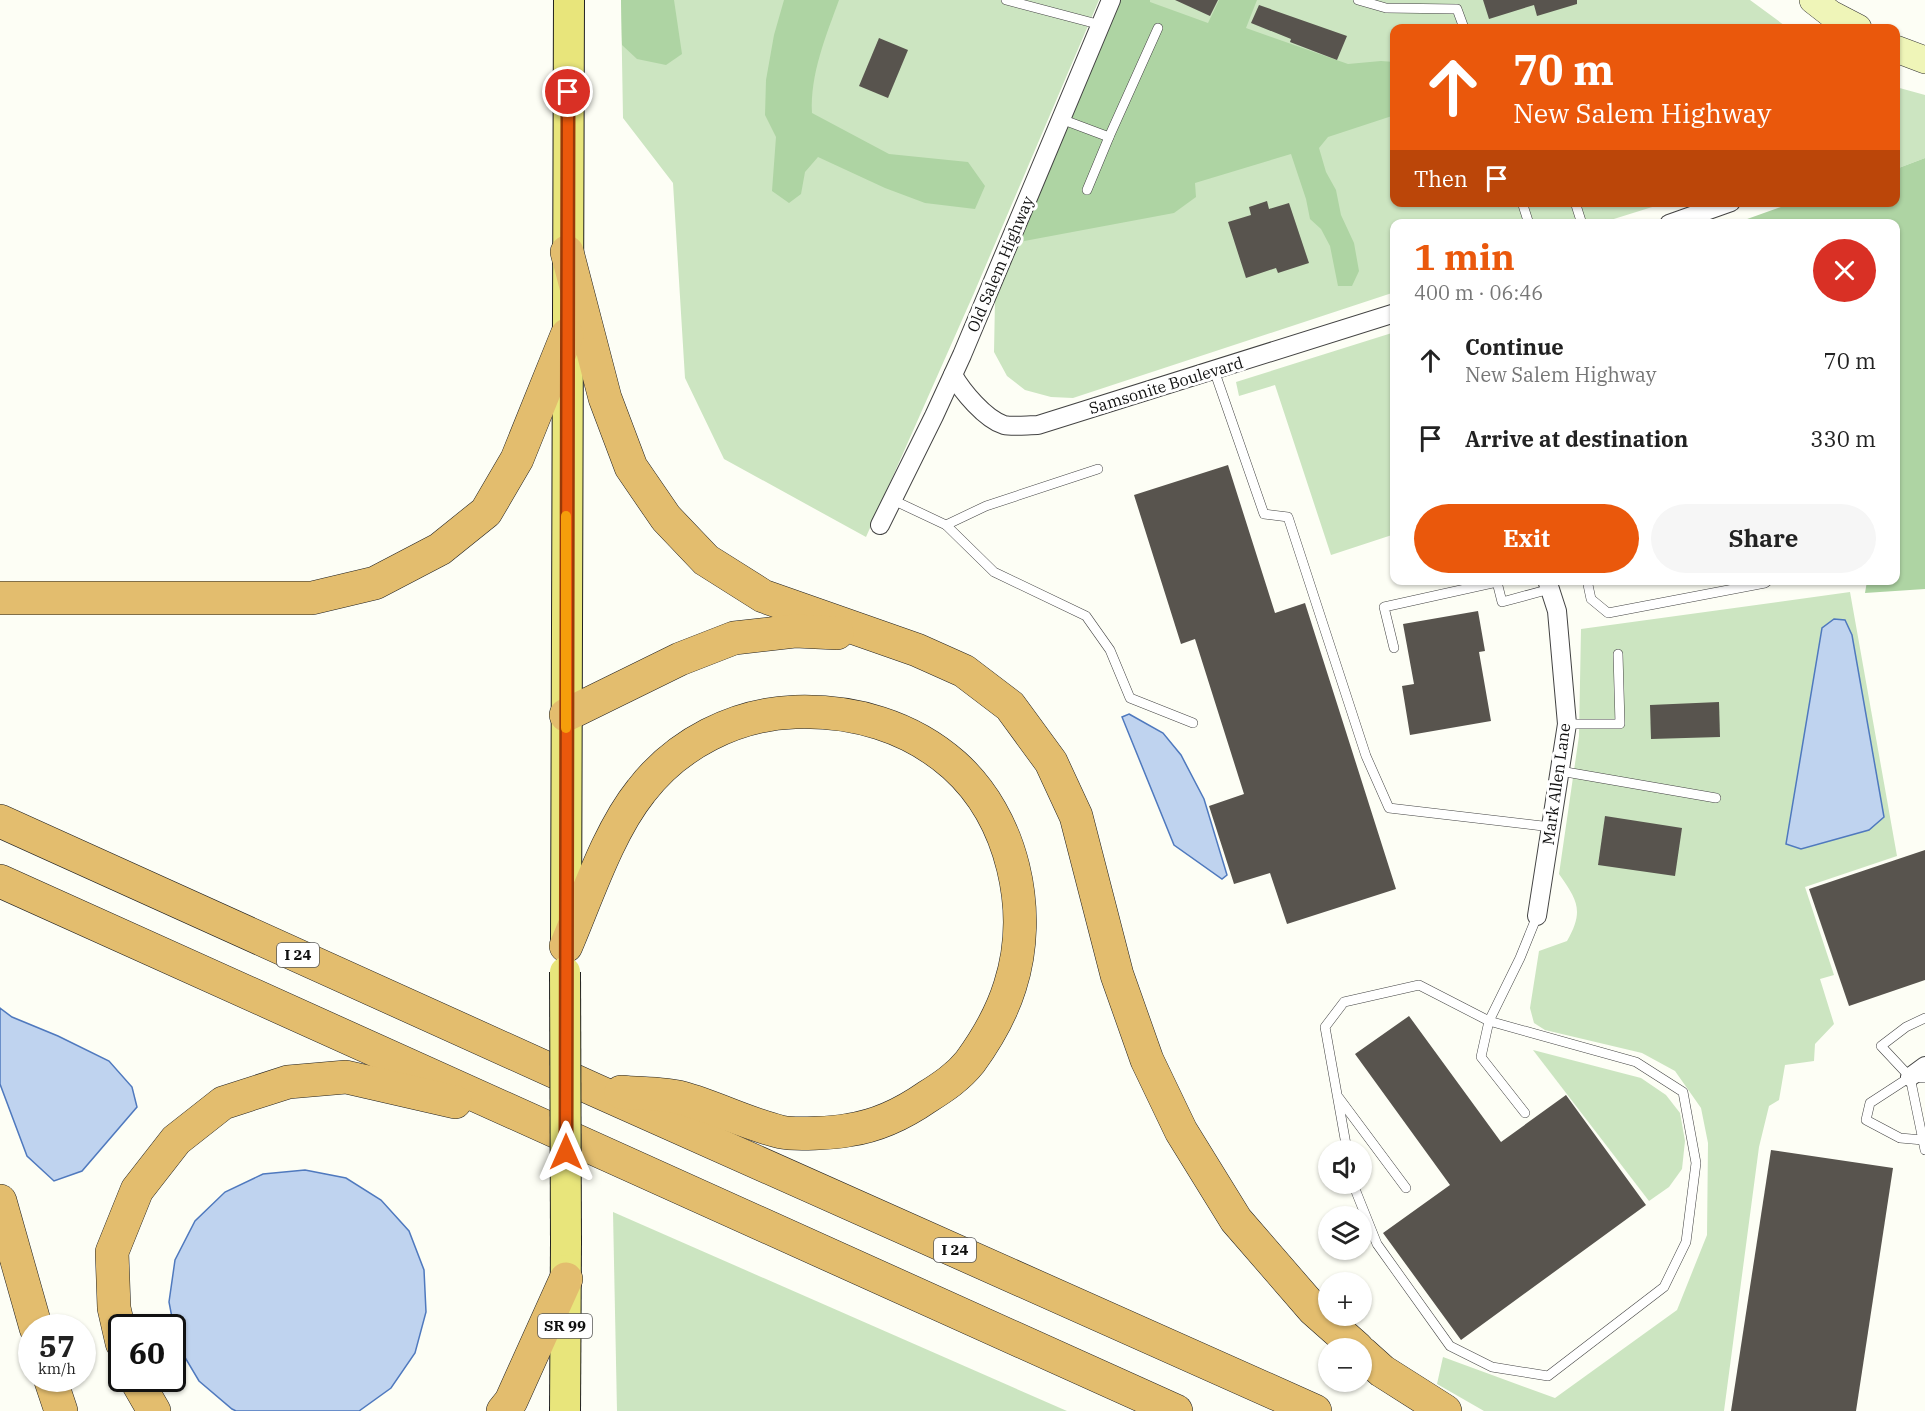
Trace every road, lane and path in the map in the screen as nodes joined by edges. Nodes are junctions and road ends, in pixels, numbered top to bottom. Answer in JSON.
{"nodes":[{"id":1,"x":569,"y":0,"type":"edge"},
{"id":2,"x":1006,"y":0,"type":"edge"},
{"id":3,"x":1111,"y":0,"type":"edge"},
{"id":4,"x":1358,"y":0,"type":"edge"},
{"id":5,"x":1813,"y":0,"type":"edge"},
{"id":6,"x":1463,"y":24,"type":"edge"},
{"id":7,"x":1851,"y":24,"type":"edge"},
{"id":8,"x":1101,"y":25,"type":"junction"},
{"id":9,"x":1158,"y":28,"type":"dead end"},
{"id":10,"x":1900,"y":51,"type":"edge"},
{"id":11,"x":1925,"y":60,"type":"edge"},
{"id":12,"x":1061,"y":118,"type":"junction"},
{"id":13,"x":1109,"y":137,"type":"junction"},
{"id":14,"x":1087,"y":190,"type":"dead end"},
{"id":15,"x":1721,"y":207,"type":"edge"},
{"id":16,"x":1697,"y":219,"type":"edge"},
{"id":17,"x":567,"y":252,"type":"junction"},
{"id":18,"x":1390,"y":315,"type":"edge"},
{"id":19,"x":567,"y":335,"type":"junction"},
{"id":20,"x":1214,"y":370,"type":"junction"},
{"id":21,"x":953,"y":375,"type":"junction"},
{"id":22,"x":1098,"y":469,"type":"dead end"},
{"id":23,"x":893,"y":500,"type":"junction"},
{"id":24,"x":880,"y":525,"type":"dead end"},
{"id":25,"x":946,"y":525,"type":"junction"},
{"id":26,"x":1483,"y":585,"type":"edge"},
{"id":27,"x":1498,"y":585,"type":"edge"},
{"id":28,"x":1548,"y":585,"type":"edge"},
{"id":29,"x":1588,"y":585,"type":"edge"},
{"id":30,"x":1755,"y":585,"type":"edge"},
{"id":31,"x":0,"y":598,"type":"edge"},
{"id":32,"x":869,"y":635,"type":"junction"},
{"id":33,"x":1394,"y":648,"type":"dead end"},
{"id":34,"x":1618,"y":654,"type":"dead end"},
{"id":35,"x":566,"y":714,"type":"junction"},
{"id":36,"x":1193,"y":723,"type":"dead end"},
{"id":37,"x":1567,"y":724,"type":"junction"},
{"id":38,"x":1560,"y":771,"type":"junction"},
{"id":39,"x":1716,"y":798,"type":"dead end"},
{"id":40,"x":0,"y":821,"type":"edge"},
{"id":41,"x":1551,"y":827,"type":"junction"},
{"id":42,"x":0,"y":881,"type":"edge"},
{"id":43,"x":1537,"y":916,"type":"joint"},
{"id":44,"x":566,"y":959,"type":"junction"},
{"id":45,"x":1925,"y":1018,"type":"edge"},
{"id":46,"x":1489,"y":1021,"type":"junction"},
{"id":47,"x":1925,"y":1066,"type":"edge"},
{"id":48,"x":1917,"y":1078,"type":"edge"},
{"id":49,"x":595,"y":1090,"type":"junction"},
{"id":50,"x":1337,"y":1096,"type":"junction"},
{"id":51,"x":1525,"y":1113,"type":"dead end"},
{"id":52,"x":530,"y":1120,"type":"junction"},
{"id":53,"x":1345,"y":1140,"type":"edge"},
{"id":54,"x":1924,"y":1145,"type":"edge"},
{"id":55,"x":1406,"y":1188,"type":"dead end"},
{"id":56,"x":1357,"y":1194,"type":"edge"},
{"id":57,"x":0,"y":1201,"type":"edge"},
{"id":58,"x":566,"y":1279,"type":"junction"},
{"id":59,"x":32,"y":1314,"type":"edge"},
{"id":60,"x":115,"y":1314,"type":"edge"},
{"id":61,"x":1346,"y":1338,"type":"edge"},
{"id":62,"x":1372,"y":1362,"type":"edge"},
{"id":63,"x":55,"y":1392,"type":"edge"},
{"id":64,"x":143,"y":1392,"type":"edge"},
{"id":65,"x":61,"y":1411,"type":"edge"},
{"id":66,"x":154,"y":1411,"type":"edge"},
{"id":67,"x":503,"y":1411,"type":"edge"},
{"id":68,"x":566,"y":1411,"type":"edge"},
{"id":69,"x":1176,"y":1411,"type":"edge"},
{"id":70,"x":1315,"y":1411,"type":"edge"},
{"id":71,"x":1445,"y":1411,"type":"edge"}],
"edges":[{"from":1,"to":17,"type":"main road","number":"SR 99"},
{"from":2,"to":8,"type":"lane"},
{"from":3,"to":8,"type":"street","name":"Old Salem Highway"},
{"from":4,"to":6,"type":"lane"},
{"from":5,"to":7,"type":"main road"},
{"from":8,"to":12,"type":"street","name":"Old Salem Highway"},
{"from":9,"to":13,"type":"lane"},
{"from":10,"to":11,"type":"main road"},
{"from":12,"to":13,"type":"lane"},
{"from":12,"to":21,"type":"street","name":"Old Salem Highway"},
{"from":13,"to":14,"type":"lane"},
{"from":15,"to":16,"type":"street"},
{"from":17,"to":19,"type":"main road","number":"SR 99"},
{"from":17,"to":32,"type":"highway"},
{"from":18,"to":20,"type":"street","name":"Samsonite Boulevard"},
{"from":19,"to":31,"type":"highway"},
{"from":19,"to":35,"type":"main road","number":"SR 99"},
{"from":20,"to":21,"type":"street","name":"Samsonite Boulevard"},
{"from":20,"to":41,"type":"lane"},
{"from":21,"to":23,"type":"street","name":"Old Salem Highway"},
{"from":22,"to":25,"type":"lane"},
{"from":23,"to":24,"type":"street","name":"Old Salem Highway"},
{"from":23,"to":25,"type":"lane"},
{"from":25,"to":36,"type":"lane"},
{"from":26,"to":33,"type":"lane"},
{"from":27,"to":28,"type":"lane"},
{"from":28,"to":37,"type":"street","name":"Mark Allen Lane"},
{"from":29,"to":30,"type":"lane"},
{"from":32,"to":35,"type":"highway"},
{"from":32,"to":61,"type":"highway"},
{"from":34,"to":37,"type":"lane"},
{"from":35,"to":44,"type":"main road","number":"SR 99"},
{"from":37,"to":38,"type":"street","name":"Mark Allen Lane"},
{"from":38,"to":39,"type":"lane"},
{"from":38,"to":41,"type":"street","name":"Mark Allen Lane"},
{"from":40,"to":49,"type":"highway","number":"I 24"},
{"from":41,"to":43,"type":"street","name":"Mark Allen Lane"},
{"from":42,"to":52,"type":"highway"},
{"from":43,"to":46,"type":"lane"},
{"from":44,"to":49,"type":"highway"},
{"from":44,"to":58,"type":"main road","number":"SR 99","bridge":true},
{"from":45,"to":48,"type":"lane"},
{"from":46,"to":50,"type":"lane"},
{"from":46,"to":51,"type":"lane"},
{"from":46,"to":56,"type":"lane"},
{"from":47,"to":48,"type":"street"},
{"from":48,"to":54,"type":"lane"},
{"from":48,"to":54,"type":"lane"},
{"from":49,"to":70,"type":"highway","number":"I 24"},
{"from":50,"to":53,"type":"lane"},
{"from":50,"to":55,"type":"lane"},
{"from":52,"to":60,"type":"highway"},
{"from":52,"to":69,"type":"highway"},
{"from":57,"to":59,"type":"highway"},
{"from":58,"to":67,"type":"highway"},
{"from":58,"to":68,"type":"main road","number":"SR 99"},
{"from":62,"to":71,"type":"highway"},
{"from":63,"to":65,"type":"highway"},
{"from":64,"to":66,"type":"highway"}]}
